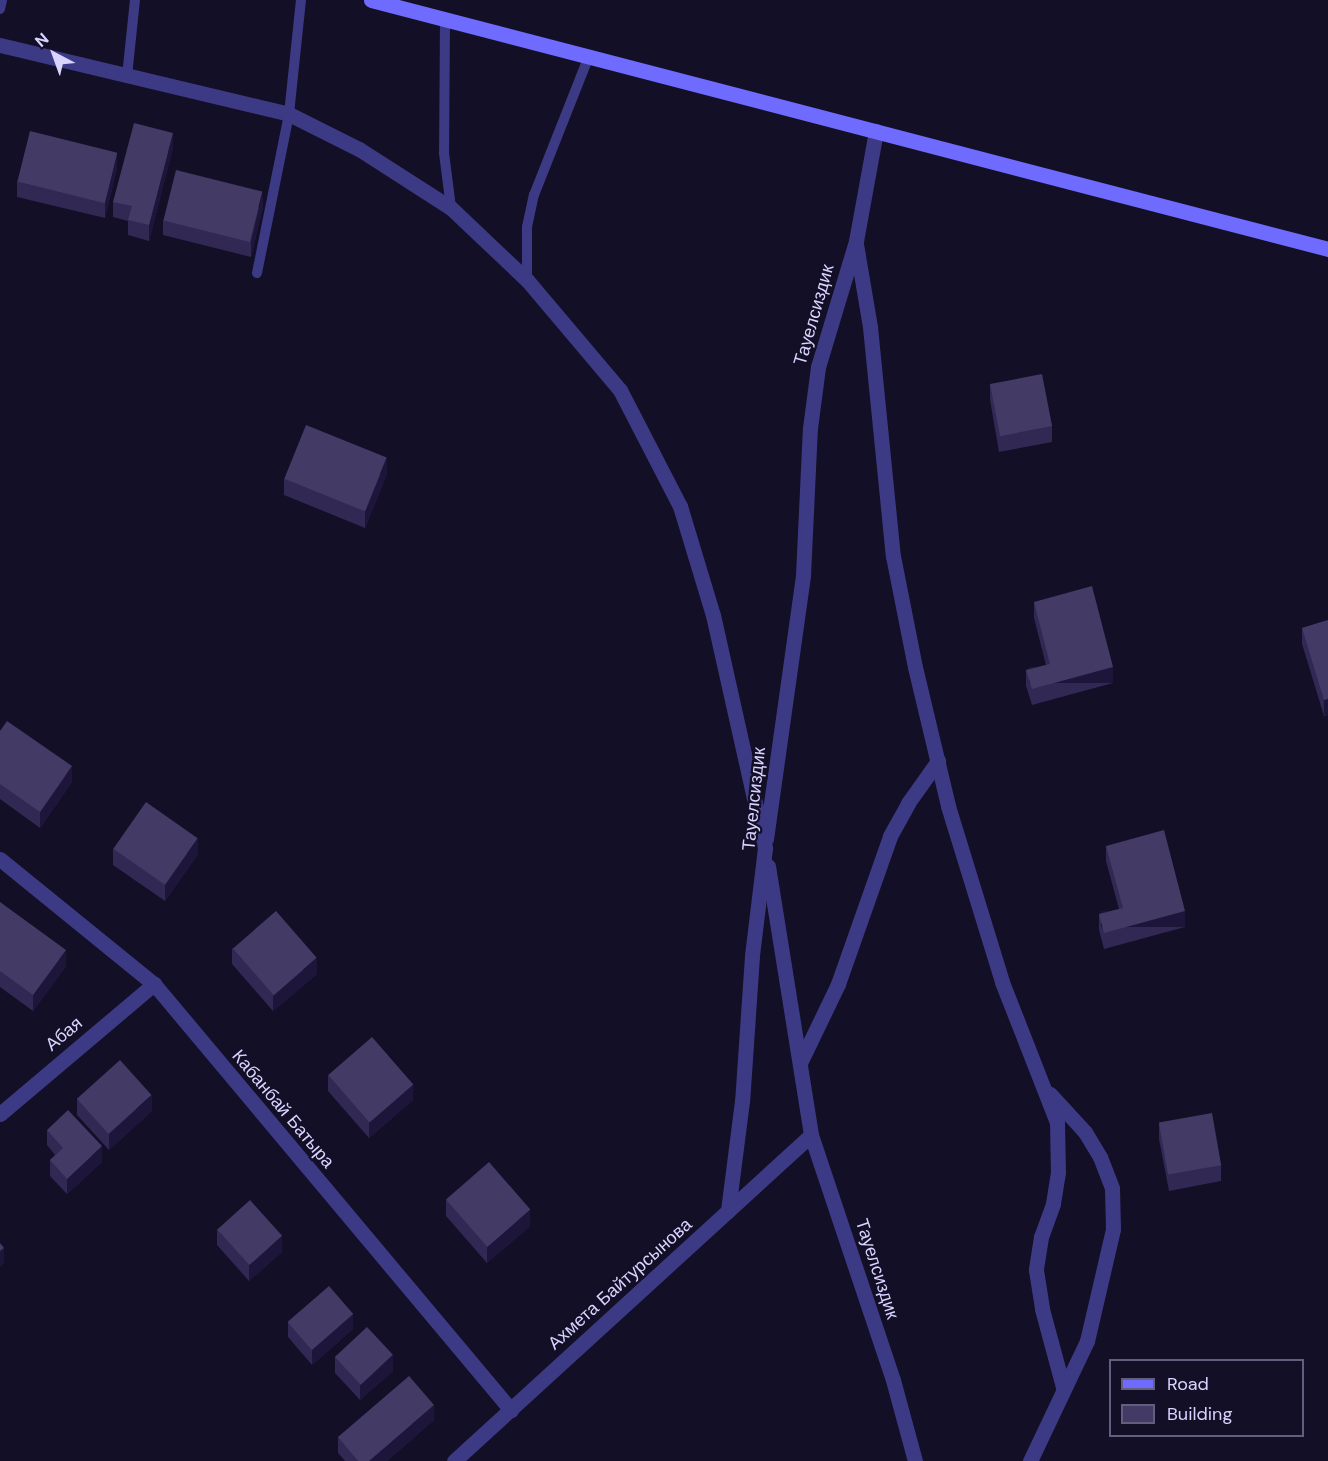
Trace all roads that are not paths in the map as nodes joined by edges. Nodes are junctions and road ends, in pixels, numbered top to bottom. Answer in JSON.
{"nodes":[{"id":1,"x":2,"y":0,"type":"edge"},
{"id":2,"x":135,"y":0,"type":"edge"},
{"id":3,"x":301,"y":0,"type":"edge"},
{"id":4,"x":371,"y":0,"type":"edge"},
{"id":5,"x":0,"y":9,"type":"edge"},
{"id":6,"x":445,"y":19,"type":"junction"},
{"id":7,"x":0,"y":45,"type":"edge"},
{"id":8,"x":589,"y":56,"type":"junction"},
{"id":9,"x":127,"y":76,"type":"junction"},
{"id":10,"x":288,"y":114,"type":"junction"},
{"id":11,"x":876,"y":131,"type":"junction"},
{"id":12,"x":451,"y":208,"type":"junction"},
{"id":13,"x":856,"y":241,"type":"junction"},
{"id":14,"x":1328,"y":249,"type":"edge"},
{"id":15,"x":257,"y":273,"type":"dead end"},
{"id":16,"x":527,"y":280,"type":"junction"},
{"id":17,"x":938,"y":761,"type":"junction"},
{"id":18,"x":765,"y":848,"type":"junction"},
{"id":19,"x":0,"y":859,"type":"edge"},
{"id":20,"x":154,"y":984,"type":"junction"},
{"id":21,"x":800,"y":1063,"type":"junction"},
{"id":22,"x":1044,"y":1087,"type":"junction"},
{"id":23,"x":0,"y":1114,"type":"edge"},
{"id":24,"x":811,"y":1135,"type":"junction"},
{"id":25,"x":728,"y":1211,"type":"junction"},
{"id":26,"x":1063,"y":1387,"type":"junction"},
{"id":27,"x":511,"y":1410,"type":"junction"},
{"id":28,"x":454,"y":1461,"type":"edge"},
{"id":29,"x":915,"y":1461,"type":"edge"},
{"id":30,"x":1030,"y":1461,"type":"edge"}],
"edges":[{"from":1,"to":5,"type":"lane"},
{"from":2,"to":9,"type":"lane"},
{"from":3,"to":10,"type":"lane"},
{"from":4,"to":6,"type":"main road"},
{"from":6,"to":8,"type":"main road"},
{"from":6,"to":12,"type":"lane"},
{"from":7,"to":9,"type":"street"},
{"from":8,"to":11,"type":"main road"},
{"from":8,"to":16,"type":"lane"},
{"from":9,"to":10,"type":"street"},
{"from":10,"to":12,"type":"street"},
{"from":10,"to":15,"type":"lane"},
{"from":11,"to":13,"type":"street","name":"Тауелсиздик"},
{"from":11,"to":14,"type":"main road"},
{"from":12,"to":16,"type":"street"},
{"from":13,"to":17,"type":"street"},
{"from":13,"to":18,"type":"street","name":"Тауелсиздик"},
{"from":16,"to":18,"type":"street"},
{"from":17,"to":21,"type":"street"},
{"from":17,"to":22,"type":"street"},
{"from":18,"to":21,"type":"street","name":"Тауелсиздик"},
{"from":18,"to":25,"type":"street"},
{"from":19,"to":20,"type":"street","name":"Кабанбай Батыра"},
{"from":20,"to":23,"type":"street","name":"Абая"},
{"from":20,"to":27,"type":"street","name":"Кабанбай Батыра"},
{"from":21,"to":24,"type":"street","name":"Тауелсиздик"},
{"from":22,"to":26,"type":"street"},
{"from":22,"to":26,"type":"street"},
{"from":24,"to":25,"type":"street","name":"Ахмета Байтурсынова"},
{"from":24,"to":29,"type":"street","name":"Тауелсиздик"},
{"from":25,"to":27,"type":"street","name":"Ахмета Байтурсынова"},
{"from":26,"to":30,"type":"street"},
{"from":27,"to":28,"type":"street","name":"Ахмета Байтурсынова"}]}
